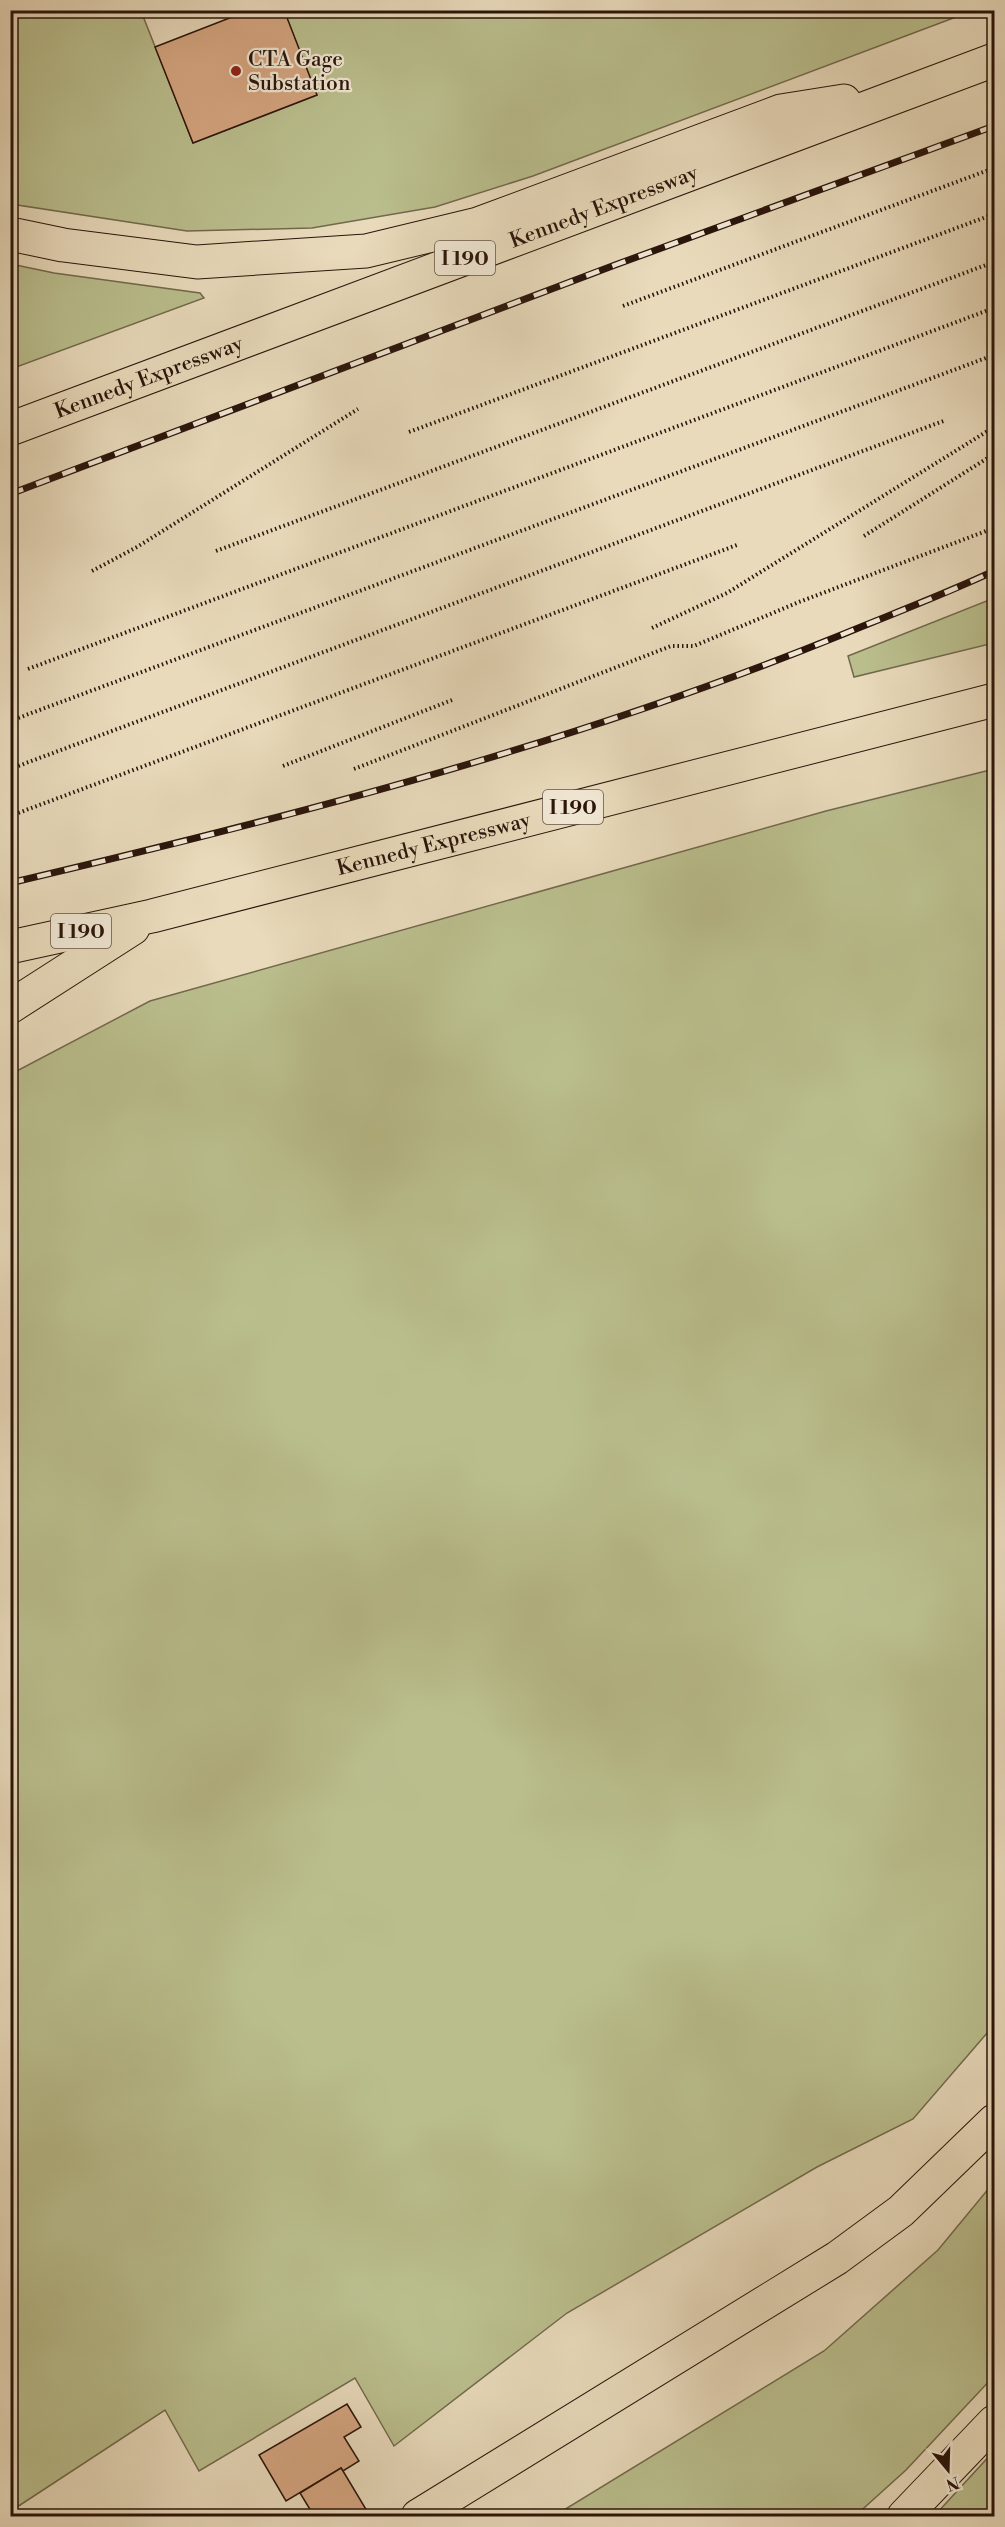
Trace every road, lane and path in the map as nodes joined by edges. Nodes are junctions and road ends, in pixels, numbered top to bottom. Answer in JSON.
{"nodes":[{"id":1,"x":994,"y":60,"type":"edge"},
{"id":2,"x":920,"y":88,"type":"junction"},
{"id":3,"x":994,"y":168,"type":"edge"},
{"id":4,"x":994,"y":214,"type":"edge"},
{"id":5,"x":10,"y":234,"type":"edge"},
{"id":6,"x":994,"y":262,"type":"edge"},
{"id":7,"x":623,"y":306,"type":"dead end"},
{"id":8,"x":994,"y":308,"type":"edge"},
{"id":9,"x":994,"y":355,"type":"edge"},
{"id":10,"x":358,"y":409,"type":"dead end"},
{"id":11,"x":946,"y":420,"type":"dead end"},
{"id":12,"x":994,"y":427,"type":"edge"},
{"id":13,"x":10,"y":429,"type":"edge"},
{"id":14,"x":409,"y":432,"type":"dead end"},
{"id":15,"x":994,"y":454,"type":"edge"},
{"id":16,"x":994,"y":528,"type":"edge"},
{"id":17,"x":864,"y":536,"type":"dead end"},
{"id":18,"x":737,"y":545,"type":"dead end"},
{"id":19,"x":216,"y":552,"type":"dead end"},
{"id":20,"x":92,"y":571,"type":"dead end"},
{"id":21,"x":652,"y":628,"type":"dead end"},
{"id":22,"x":28,"y":669,"type":"dead end"},
{"id":23,"x":452,"y":700,"type":"dead end"},
{"id":24,"x":994,"y":700,"type":"edge"},
{"id":25,"x":10,"y":721,"type":"edge"},
{"id":26,"x":283,"y":766,"type":"dead end"},
{"id":27,"x":354,"y":768,"type":"dead end"},
{"id":28,"x":10,"y":769,"type":"edge"},
{"id":29,"x":10,"y":816,"type":"edge"},
{"id":30,"x":152,"y":916,"type":"junction"},
{"id":31,"x":10,"y":946,"type":"edge"},
{"id":32,"x":10,"y":1007,"type":"edge"},
{"id":33,"x":994,"y":2121,"type":"edge"},
{"id":34,"x":994,"y":2422,"type":"edge"},
{"id":35,"x":418,"y":2517,"type":"edge"},
{"id":36,"x":904,"y":2517,"type":"edge"}],
"edges":[{"from":1,"to":2,"type":"highway","name":"Kennedy Expressway","number":"I 190"},
{"from":2,"to":5,"type":"highway"},
{"from":2,"to":13,"type":"highway","name":"Kennedy Expressway","number":"I 190"},
{"from":3,"to":7,"type":"path"},
{"from":4,"to":14,"type":"path"},
{"from":6,"to":19,"type":"path"},
{"from":8,"to":22,"type":"path"},
{"from":9,"to":25,"type":"path"},
{"from":10,"to":20,"type":"path"},
{"from":11,"to":28,"type":"path"},
{"from":12,"to":21,"type":"path"},
{"from":15,"to":17,"type":"path"},
{"from":16,"to":27,"type":"path"},
{"from":18,"to":29,"type":"path"},
{"from":23,"to":26,"type":"path"},
{"from":24,"to":30,"type":"highway","name":"Kennedy Expressway","number":"I 190"},
{"from":30,"to":31,"type":"highway","name":"Kennedy Expressway","number":"I 190"},
{"from":30,"to":32,"type":"highway"},
{"from":33,"to":35,"type":"highway"},
{"from":34,"to":36,"type":"highway"}]}
